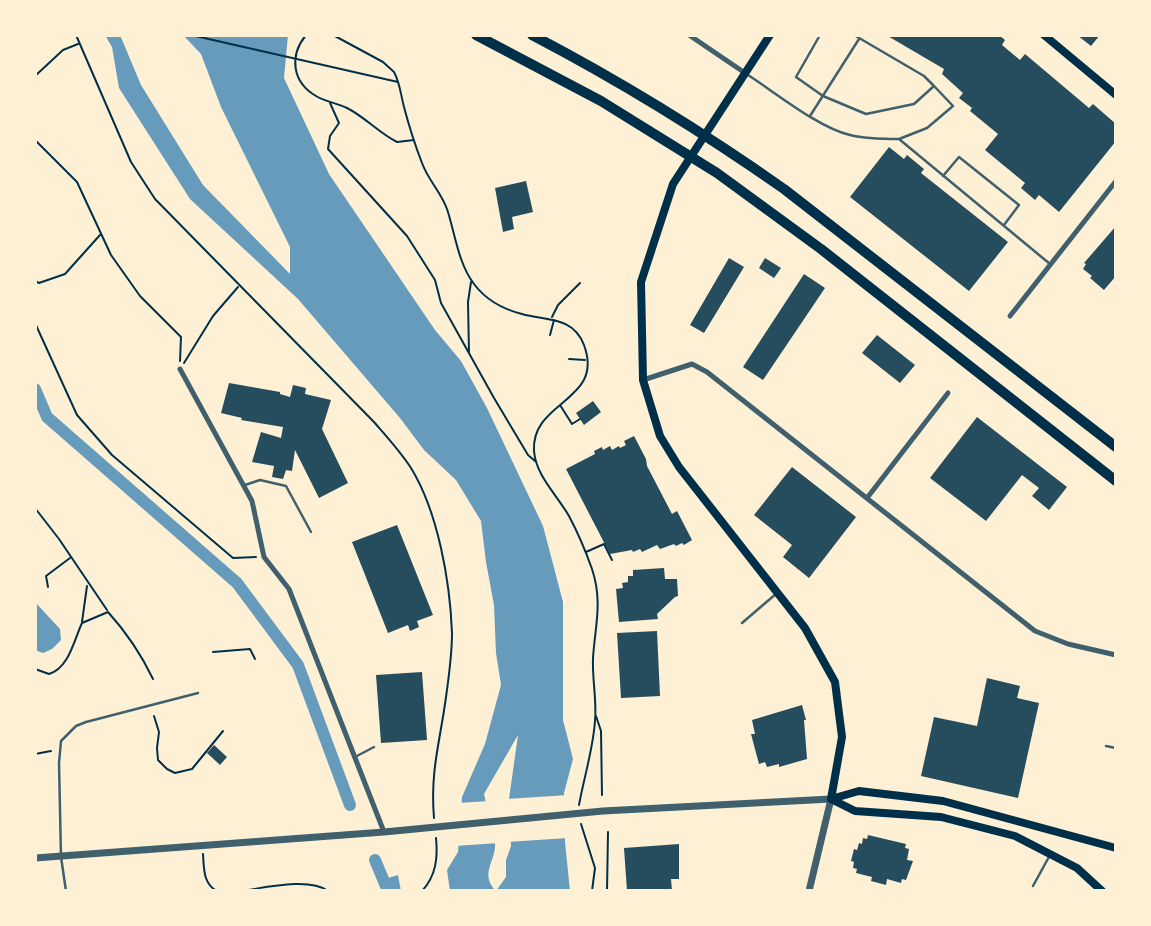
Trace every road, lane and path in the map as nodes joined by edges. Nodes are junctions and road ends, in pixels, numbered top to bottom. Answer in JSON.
{"nodes":[{"id":1,"x":76,"y":35,"type":"edge"},
{"id":2,"x":191,"y":35,"type":"edge"},
{"id":3,"x":306,"y":35,"type":"edge"},
{"id":4,"x":333,"y":35,"type":"edge"},
{"id":5,"x":476,"y":35,"type":"edge"},
{"id":6,"x":532,"y":35,"type":"edge"},
{"id":7,"x":690,"y":35,"type":"edge"},
{"id":8,"x":770,"y":35,"type":"edge"},
{"id":9,"x":820,"y":35,"type":"edge"},
{"id":10,"x":854,"y":35,"type":"edge"},
{"id":11,"x":1044,"y":35,"type":"edge"},
{"id":12,"x":859,"y":39,"type":"junction"},
{"id":13,"x":80,"y":44,"type":"junction"},
{"id":14,"x":745,"y":73,"type":"junction"},
{"id":15,"x":35,"y":76,"type":"edge"},
{"id":16,"x":398,"y":82,"type":"junction"},
{"id":17,"x":934,"y":86,"type":"junction"},
{"id":18,"x":1116,"y":95,"type":"edge"},
{"id":19,"x":823,"y":96,"type":"junction"},
{"id":20,"x":330,"y":103,"type":"junction"},
{"id":21,"x":810,"y":116,"type":"junction"},
{"id":22,"x":899,"y":139,"type":"junction"},
{"id":23,"x":35,"y":140,"type":"edge"},
{"id":24,"x":414,"y":140,"type":"junction"},
{"id":25,"x":943,"y":176,"type":"junction"},
{"id":26,"x":1116,"y":181,"type":"edge"},
{"id":27,"x":1004,"y":225,"type":"junction"},
{"id":28,"x":101,"y":234,"type":"junction"},
{"id":29,"x":1051,"y":265,"type":"junction"},
{"id":30,"x":35,"y":281,"type":"edge"},
{"id":31,"x":471,"y":281,"type":"junction"},
{"id":32,"x":580,"y":283,"type":"dead end"},
{"id":33,"x":239,"y":286,"type":"junction"},
{"id":34,"x":1010,"y":316,"type":"dead end"},
{"id":35,"x":552,"y":318,"type":"junction"},
{"id":36,"x":35,"y":323,"type":"edge"},
{"id":37,"x":550,"y":335,"type":"dead end"},
{"id":38,"x":469,"y":354,"type":"junction"},
{"id":39,"x":569,"y":359,"type":"dead end"},
{"id":40,"x":587,"y":360,"type":"junction"},
{"id":41,"x":180,"y":369,"type":"junction"},
{"id":42,"x":643,"y":380,"type":"junction"},
{"id":43,"x":948,"y":393,"type":"dead end"},
{"id":44,"x":560,"y":404,"type":"junction"},
{"id":45,"x":580,"y":419,"type":"dead end"},
{"id":46,"x":572,"y":424,"type":"junction"},
{"id":47,"x":569,"y":430,"type":"dead end"},
{"id":48,"x":1116,"y":447,"type":"edge"},
{"id":49,"x":536,"y":462,"type":"junction"},
{"id":50,"x":1114,"y":480,"type":"edge"},
{"id":51,"x":243,"y":486,"type":"junction"},
{"id":52,"x":867,"y":498,"type":"junction"},
{"id":53,"x":35,"y":508,"type":"edge"},
{"id":54,"x":311,"y":532,"type":"dead end"},
{"id":55,"x":585,"y":553,"type":"junction"},
{"id":56,"x":71,"y":557,"type":"junction"},
{"id":57,"x":264,"y":557,"type":"junction"},
{"id":58,"x":612,"y":560,"type":"dead end"},
{"id":59,"x":88,"y":584,"type":"junction"},
{"id":60,"x":48,"y":587,"type":"dead end"},
{"id":61,"x":777,"y":593,"type":"junction"},
{"id":62,"x":108,"y":612,"type":"junction"},
{"id":63,"x":82,"y":623,"type":"junction"},
{"id":64,"x":742,"y":623,"type":"dead end"},
{"id":65,"x":451,"y":645,"type":"junction"},
{"id":66,"x":444,"y":646,"type":"dead end"},
{"id":67,"x":213,"y":652,"type":"dead end"},
{"id":68,"x":1116,"y":655,"type":"edge"},
{"id":69,"x":256,"y":659,"type":"dead end"},
{"id":70,"x":35,"y":669,"type":"edge"},
{"id":71,"x":153,"y":679,"type":"dead end"},
{"id":72,"x":198,"y":693,"type":"dead end"},
{"id":73,"x":595,"y":712,"type":"junction"},
{"id":74,"x":154,"y":716,"type":"dead end"},
{"id":75,"x":223,"y":731,"type":"dead end"},
{"id":76,"x":1106,"y":746,"type":"dead end"},
{"id":77,"x":374,"y":747,"type":"dead end"},
{"id":78,"x":1116,"y":748,"type":"edge"},
{"id":79,"x":60,"y":750,"type":"junction"},
{"id":80,"x":35,"y":754,"type":"edge"},
{"id":81,"x":355,"y":757,"type":"junction"},
{"id":82,"x":602,"y":794,"type":"dead end"},
{"id":83,"x":831,"y":799,"type":"junction"},
{"id":84,"x":579,"y":810,"type":"dead end"},
{"id":85,"x":434,"y":818,"type":"dead end"},
{"id":86,"x":580,"y":822,"type":"dead end"},
{"id":87,"x":432,"y":827,"type":"junction"},
{"id":88,"x":384,"y":832,"type":"junction"},
{"id":89,"x":608,"y":832,"type":"dead end"},
{"id":90,"x":202,"y":846,"type":"junction"},
{"id":91,"x":1116,"y":848,"type":"edge"},
{"id":92,"x":1051,"y":854,"type":"junction"},
{"id":93,"x":61,"y":857,"type":"junction"},
{"id":94,"x":35,"y":858,"type":"edge"},
{"id":95,"x":1033,"y":886,"type":"dead end"},
{"id":96,"x":66,"y":891,"type":"edge"},
{"id":97,"x":217,"y":891,"type":"edge"},
{"id":98,"x":241,"y":891,"type":"edge"},
{"id":99,"x":327,"y":891,"type":"edge"},
{"id":100,"x":422,"y":891,"type":"edge"},
{"id":101,"x":592,"y":891,"type":"edge"},
{"id":102,"x":607,"y":891,"type":"edge"},
{"id":103,"x":809,"y":891,"type":"edge"},
{"id":104,"x":1102,"y":891,"type":"edge"}],
"edges":[{"from":1,"to":13,"type":"path"},
{"from":2,"to":16,"type":"path"},
{"from":3,"to":20,"type":"path"},
{"from":4,"to":16,"type":"path"},
{"from":5,"to":50,"type":"highway"},
{"from":6,"to":48,"type":"highway"},
{"from":7,"to":14,"type":"street"},
{"from":8,"to":14,"type":"main road"},
{"from":9,"to":19,"type":"lane"},
{"from":10,"to":12,"type":"lane"},
{"from":11,"to":18,"type":"main road"},
{"from":12,"to":17,"type":"lane"},
{"from":12,"to":19,"type":"lane"},
{"from":13,"to":15,"type":"path"},
{"from":13,"to":33,"type":"path"},
{"from":14,"to":21,"type":"lane"},
{"from":14,"to":42,"type":"main road"},
{"from":16,"to":24,"type":"path"},
{"from":17,"to":19,"type":"lane"},
{"from":17,"to":22,"type":"lane"},
{"from":19,"to":21,"type":"lane"},
{"from":20,"to":24,"type":"path"},
{"from":20,"to":38,"type":"path"},
{"from":21,"to":22,"type":"lane"},
{"from":22,"to":25,"type":"lane"},
{"from":23,"to":28,"type":"path"},
{"from":24,"to":31,"type":"path"},
{"from":25,"to":27,"type":"lane"},
{"from":25,"to":27,"type":"lane"},
{"from":26,"to":29,"type":"street"},
{"from":27,"to":29,"type":"lane"},
{"from":28,"to":30,"type":"path"},
{"from":28,"to":41,"type":"path"},
{"from":29,"to":34,"type":"street"},
{"from":31,"to":35,"type":"path"},
{"from":31,"to":38,"type":"path"},
{"from":32,"to":35,"type":"path"},
{"from":33,"to":41,"type":"path"},
{"from":33,"to":65,"type":"path"},
{"from":35,"to":37,"type":"path"},
{"from":35,"to":40,"type":"path"},
{"from":36,"to":57,"type":"path"},
{"from":38,"to":49,"type":"path"},
{"from":39,"to":40,"type":"path"},
{"from":40,"to":44,"type":"path"},
{"from":41,"to":51,"type":"street"},
{"from":42,"to":52,"type":"street"},
{"from":42,"to":61,"type":"main road"},
{"from":43,"to":52,"type":"street"},
{"from":44,"to":46,"type":"path"},
{"from":44,"to":49,"type":"path"},
{"from":45,"to":46,"type":"path"},
{"from":46,"to":47,"type":"path"},
{"from":49,"to":55,"type":"path"},
{"from":51,"to":54,"type":"lane"},
{"from":51,"to":57,"type":"street"},
{"from":52,"to":68,"type":"street"},
{"from":53,"to":56,"type":"path"},
{"from":55,"to":58,"type":"path"},
{"from":55,"to":73,"type":"path"},
{"from":56,"to":59,"type":"path"},
{"from":56,"to":60,"type":"path"},
{"from":57,"to":81,"type":"street"},
{"from":59,"to":62,"type":"path"},
{"from":59,"to":63,"type":"path"},
{"from":61,"to":64,"type":"lane"},
{"from":61,"to":83,"type":"main road"},
{"from":62,"to":63,"type":"path"},
{"from":62,"to":71,"type":"path"},
{"from":63,"to":70,"type":"path"},
{"from":65,"to":66,"type":"path"},
{"from":65,"to":85,"type":"path"},
{"from":67,"to":69,"type":"path"},
{"from":72,"to":79,"type":"lane"},
{"from":73,"to":82,"type":"path"},
{"from":73,"to":84,"type":"path"},
{"from":74,"to":75,"type":"path"},
{"from":76,"to":78,"type":"lane"},
{"from":77,"to":81,"type":"lane"},
{"from":79,"to":80,"type":"path"},
{"from":79,"to":93,"type":"lane"},
{"from":81,"to":88,"type":"street"},
{"from":83,"to":87,"type":"street"},
{"from":83,"to":91,"type":"main road"},
{"from":83,"to":92,"type":"main road"},
{"from":83,"to":103,"type":"street"},
{"from":86,"to":101,"type":"path"},
{"from":87,"to":88,"type":"street"},
{"from":87,"to":100,"type":"path"},
{"from":88,"to":90,"type":"street"},
{"from":89,"to":102,"type":"path"},
{"from":90,"to":93,"type":"street"},
{"from":90,"to":97,"type":"path"},
{"from":92,"to":95,"type":"lane"},
{"from":92,"to":104,"type":"main road"},
{"from":93,"to":94,"type":"street"},
{"from":93,"to":96,"type":"lane"},
{"from":98,"to":99,"type":"path"}]}
